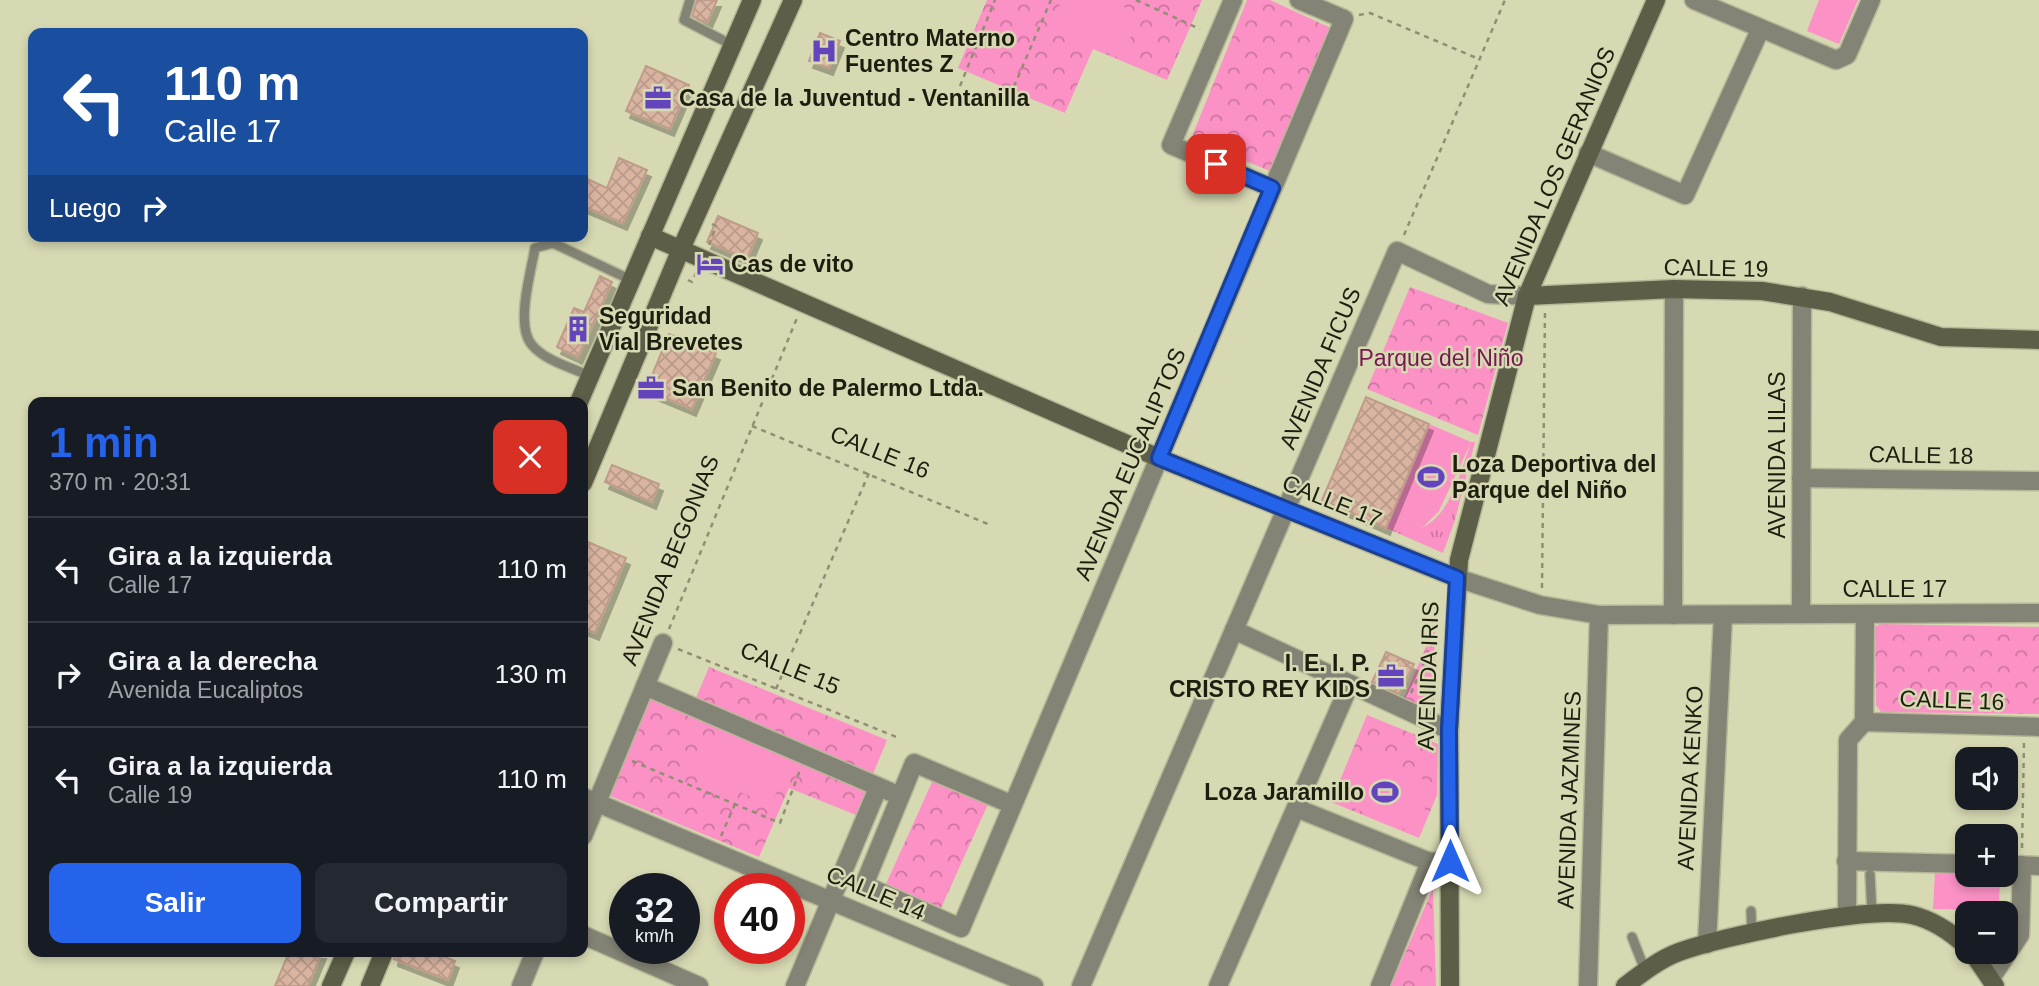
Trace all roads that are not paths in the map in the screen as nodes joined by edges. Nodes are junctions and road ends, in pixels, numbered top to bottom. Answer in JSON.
{"nodes":[{"id":1,"x":690,"y":0,"type":"edge"},
{"id":2,"x":752,"y":0,"type":"edge"},
{"id":3,"x":793,"y":0,"type":"edge"},
{"id":4,"x":1233,"y":0,"type":"edge"},
{"id":5,"x":1299,"y":0,"type":"edge"},
{"id":6,"x":1656,"y":0,"type":"edge"},
{"id":7,"x":1694,"y":0,"type":"edge"},
{"id":8,"x":1871,"y":0,"type":"edge"},
{"id":9,"x":1759,"y":30,"type":"junction"},
{"id":10,"x":732,"y":45,"type":"junction"},
{"id":11,"x":1588,"y":153,"type":"junction"},
{"id":12,"x":1272,"y":188,"type":"junction"},
{"id":13,"x":650,"y":236,"type":"junction"},
{"id":14,"x":681,"y":249,"type":"junction"},
{"id":15,"x":1396,"y":251,"type":"joint"},
{"id":16,"x":631,"y":280,"type":"junction"},
{"id":17,"x":1674,"y":289,"type":"junction"},
{"id":18,"x":1802,"y":296,"type":"junction"},
{"id":19,"x":1536,"y":297,"type":"junction"},
{"id":20,"x":2039,"y":340,"type":"edge"},
{"id":21,"x":590,"y":376,"type":"junction"},
{"id":22,"x":581,"y":397,"type":"edge"},
{"id":23,"x":1159,"y":458,"type":"junction"},
{"id":24,"x":588,"y":472,"type":"edge"},
{"id":25,"x":1801,"y":478,"type":"junction"},
{"id":26,"x":2039,"y":481,"type":"edge"},
{"id":27,"x":1286,"y":508,"type":"junction"},
{"id":28,"x":1457,"y":578,"type":"junction"},
{"id":29,"x":2039,"y":613,"type":"edge"},
{"id":30,"x":1801,"y":614,"type":"junction"},
{"id":31,"x":1865,"y":614,"type":"junction"},
{"id":32,"x":1599,"y":615,"type":"junction"},
{"id":33,"x":1673,"y":615,"type":"junction"},
{"id":34,"x":1723,"y":615,"type":"junction"},
{"id":35,"x":1234,"y":630,"type":"junction"},
{"id":36,"x":663,"y":643,"type":"road end"},
{"id":37,"x":1350,"y":684,"type":"junction"},
{"id":38,"x":645,"y":686,"type":"junction"},
{"id":39,"x":1864,"y":722,"type":"junction"},
{"id":40,"x":2032,"y":727,"type":"edge"},
{"id":41,"x":1449,"y":730,"type":"junction"},
{"id":42,"x":878,"y":788,"type":"junction"},
{"id":43,"x":900,"y":796,"type":"junction"},
{"id":44,"x":590,"y":800,"type":"edge"},
{"id":45,"x":1013,"y":805,"type":"junction"},
{"id":46,"x":1296,"y":808,"type":"junction"},
{"id":47,"x":1450,"y":861,"type":"junction"},
{"id":48,"x":1846,"y":861,"type":"junction"},
{"id":49,"x":1430,"y":862,"type":"junction"},
{"id":50,"x":1955,"y":864,"type":"edge"},
{"id":51,"x":2022,"y":865,"type":"edge"},
{"id":52,"x":1870,"y":874,"type":"dead end"},
{"id":53,"x":831,"y":901,"type":"junction"},
{"id":54,"x":1751,"y":911,"type":"dead end"},
{"id":55,"x":1872,"y":914,"type":"junction"},
{"id":56,"x":1847,"y":916,"type":"junction"},
{"id":57,"x":961,"y":928,"type":"joint"},
{"id":58,"x":1752,"y":935,"type":"junction"},
{"id":59,"x":1632,"y":937,"type":"dead end"},
{"id":60,"x":588,"y":938,"type":"edge"},
{"id":61,"x":1955,"y":938,"type":"edge"},
{"id":62,"x":1707,"y":944,"type":"junction"},
{"id":63,"x":344,"y":957,"type":"edge"},
{"id":64,"x":382,"y":957,"type":"edge"},
{"id":65,"x":533,"y":957,"type":"edge"},
{"id":66,"x":1980,"y":964,"type":"edge"},
{"id":67,"x":1645,"y":970,"type":"junction"},
{"id":68,"x":668,"y":980,"type":"edge"},
{"id":69,"x":1993,"y":982,"type":"edge"},
{"id":70,"x":331,"y":986,"type":"edge"},
{"id":71,"x":370,"y":986,"type":"edge"},
{"id":72,"x":521,"y":986,"type":"edge"},
{"id":73,"x":699,"y":986,"type":"edge"},
{"id":74,"x":795,"y":986,"type":"edge"},
{"id":75,"x":1034,"y":986,"type":"edge"},
{"id":76,"x":1081,"y":986,"type":"edge"},
{"id":77,"x":1218,"y":986,"type":"edge"},
{"id":78,"x":1380,"y":986,"type":"edge"},
{"id":79,"x":1450,"y":986,"type":"edge"},
{"id":80,"x":1588,"y":986,"type":"edge"},
{"id":81,"x":1625,"y":986,"type":"edge"}],
"edges":[{"from":1,"to":10,"type":"lane"},
{"from":2,"to":10,"type":"street"},
{"from":3,"to":14,"type":"street"},
{"from":4,"to":12,"type":"street"},
{"from":5,"to":12,"type":"street","name":"AVENIDA EUCALIPTOS"},
{"from":6,"to":11,"type":"street","name":"AVENIDA LOS GERANIOS"},
{"from":7,"to":9,"type":"street"},
{"from":8,"to":9,"type":"street"},
{"from":9,"to":11,"type":"street"},
{"from":10,"to":13,"type":"street"},
{"from":11,"to":19,"type":"street","name":"AVENIDA LOS GERANIOS"},
{"from":12,"to":23,"type":"street","name":"AVENIDA EUCALIPTOS"},
{"from":13,"to":14,"type":"street","name":"CALLE 17"},
{"from":13,"to":16,"type":"street"},
{"from":14,"to":23,"type":"street","name":"CALLE 17"},
{"from":14,"to":24,"type":"street"},
{"from":15,"to":19,"type":"street","name":"CALLE 19"},
{"from":15,"to":27,"type":"street","name":"AVENIDA FICUS"},
{"from":16,"to":21,"type":"street"},
{"from":16,"to":21,"type":"lane"},
{"from":17,"to":18,"type":"street","name":"CALLE 19"},
{"from":17,"to":19,"type":"street","name":"CALLE 19"},
{"from":17,"to":33,"type":"street"},
{"from":18,"to":20,"type":"street","name":"CALLE 19"},
{"from":18,"to":25,"type":"street","name":"AVENIDA LILAS"},
{"from":19,"to":28,"type":"street","name":"AVENIDA LOS GERANIOS"},
{"from":21,"to":22,"type":"street"},
{"from":23,"to":27,"type":"street","name":"CALLE 17"},
{"from":23,"to":45,"type":"street","name":"AVENIDA EUCALIPTOS"},
{"from":25,"to":26,"type":"street","name":"CALLE 18"},
{"from":25,"to":30,"type":"street","name":"AVENIDA LILAS"},
{"from":27,"to":28,"type":"street","name":"CALLE 17"},
{"from":27,"to":35,"type":"street","name":"AVENIDA FICUS"},
{"from":28,"to":32,"type":"street","name":"CALLE 17"},
{"from":28,"to":41,"type":"street","name":"AVENIDA IRIS"},
{"from":29,"to":31,"type":"street","name":"CALLE 17"},
{"from":30,"to":31,"type":"street","name":"CALLE 17"},
{"from":30,"to":34,"type":"street","name":"CALLE 17"},
{"from":31,"to":39,"type":"street"},
{"from":32,"to":33,"type":"street","name":"CALLE 17"},
{"from":32,"to":80,"type":"street","name":"AVENIDA JAZMINES"},
{"from":33,"to":34,"type":"street","name":"CALLE 17"},
{"from":34,"to":62,"type":"street","name":"AVENIDA KENKO"},
{"from":35,"to":37,"type":"street"},
{"from":35,"to":76,"type":"street","name":"AVENIDA FICUS"},
{"from":36,"to":38,"type":"street","name":"AVENIDA BEGONIAS"},
{"from":37,"to":41,"type":"street"},
{"from":37,"to":46,"type":"street"},
{"from":38,"to":42,"type":"street"},
{"from":38,"to":44,"type":"street","name":"AVENIDA BEGONIAS"},
{"from":39,"to":40,"type":"street","name":"CALLE 16"},
{"from":39,"to":48,"type":"street"},
{"from":41,"to":47,"type":"street","name":"AVENIDA IRIS"},
{"from":42,"to":43,"type":"street"},
{"from":42,"to":53,"type":"street"},
{"from":43,"to":45,"type":"street"},
{"from":43,"to":57,"type":"street","name":"CALLE 14"},
{"from":44,"to":53,"type":"street","name":"CALLE 14"},
{"from":45,"to":57,"type":"street","name":"AVENIDA EUCALIPTOS"},
{"from":46,"to":49,"type":"street"},
{"from":46,"to":77,"type":"street"},
{"from":47,"to":49,"type":"street"},
{"from":47,"to":79,"type":"street","name":"AVENIDA IRIS"},
{"from":48,"to":50,"type":"street"},
{"from":48,"to":56,"type":"street"},
{"from":49,"to":78,"type":"street"},
{"from":51,"to":69,"type":"street"},
{"from":52,"to":55,"type":"lane"},
{"from":53,"to":74,"type":"street"},
{"from":53,"to":75,"type":"street","name":"CALLE 14"},
{"from":54,"to":58,"type":"lane"},
{"from":55,"to":56,"type":"street"},
{"from":55,"to":61,"type":"street"},
{"from":56,"to":58,"type":"street"},
{"from":58,"to":62,"type":"street"},
{"from":59,"to":67,"type":"lane"},
{"from":60,"to":68,"type":"street"},
{"from":62,"to":67,"type":"street"},
{"from":63,"to":70,"type":"street"},
{"from":64,"to":71,"type":"street"},
{"from":65,"to":72,"type":"street"},
{"from":66,"to":69,"type":"street"},
{"from":67,"to":81,"type":"street"},
{"from":68,"to":73,"type":"street"}]}
